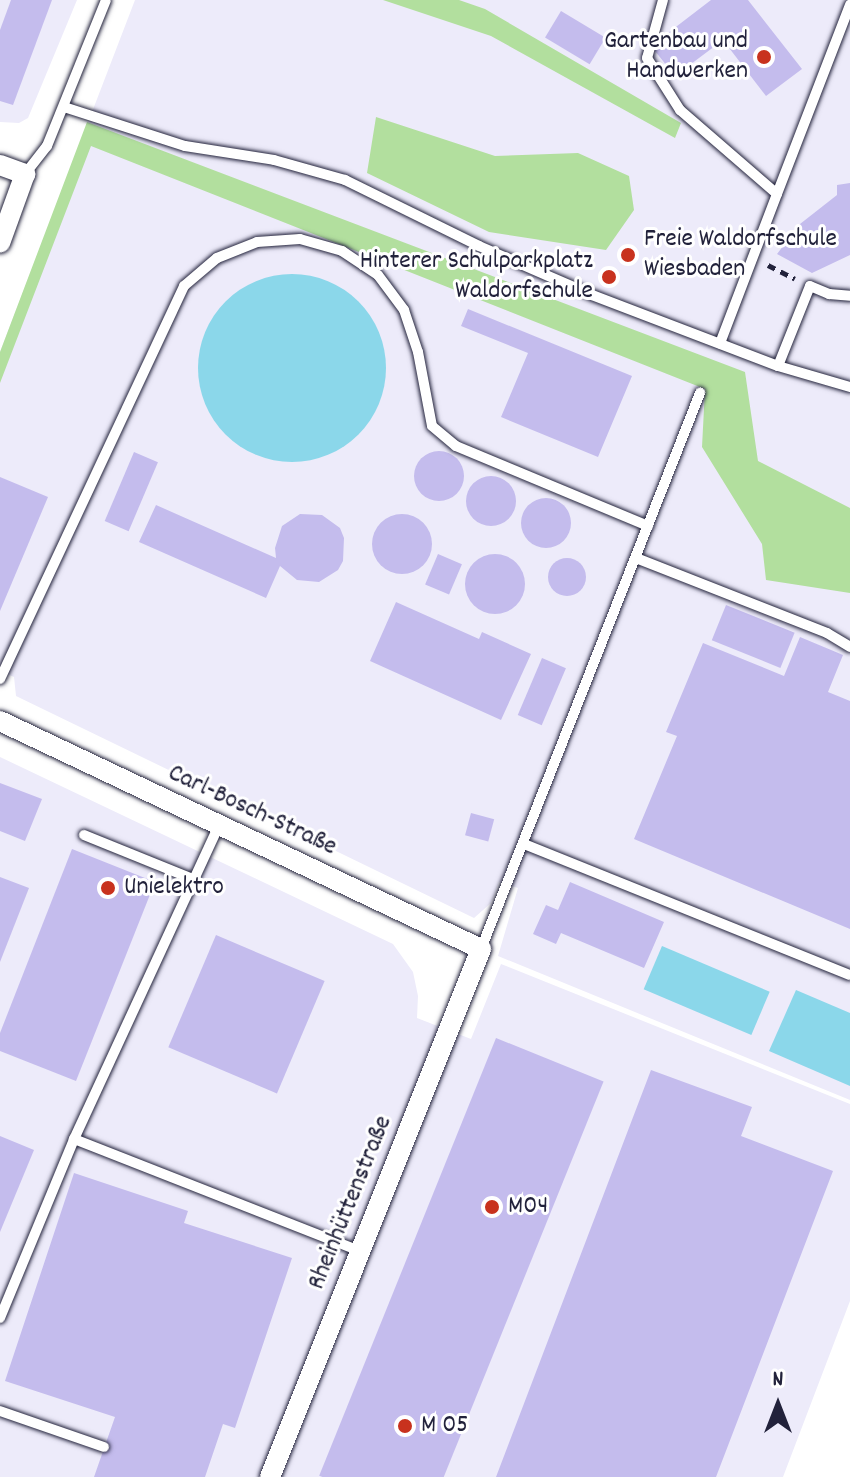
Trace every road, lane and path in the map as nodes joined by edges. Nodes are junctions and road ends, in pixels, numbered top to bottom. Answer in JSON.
{"nodes":[{"id":1,"x":106,"y":0,"type":"edge"},
{"id":2,"x":663,"y":0,"type":"edge"},
{"id":3,"x":850,"y":5,"type":"edge"},
{"id":4,"x":64,"y":107,"type":"junction"},
{"id":5,"x":0,"y":165,"type":"edge"},
{"id":6,"x":25,"y":174,"type":"junction"},
{"id":7,"x":777,"y":194,"type":"junction"},
{"id":8,"x":0,"y":243,"type":"edge"},
{"id":9,"x":752,"y":257,"type":"junction"},
{"id":10,"x":810,"y":286,"type":"junction"},
{"id":11,"x":850,"y":296,"type":"edge"},
{"id":12,"x":720,"y":343,"type":"junction"},
{"id":13,"x":778,"y":366,"type":"junction"},
{"id":14,"x":850,"y":387,"type":"edge"},
{"id":15,"x":700,"y":393,"type":"dead end"},
{"id":16,"x":648,"y":526,"type":"junction"},
{"id":17,"x":636,"y":558,"type":"junction"},
{"id":18,"x":850,"y":647,"type":"edge"},
{"id":19,"x":0,"y":679,"type":"edge"},
{"id":20,"x":0,"y":721,"type":"edge"},
{"id":21,"x":219,"y":825,"type":"junction"},
{"id":22,"x":84,"y":835,"type":"dead end"},
{"id":23,"x":524,"y":844,"type":"junction"},
{"id":24,"x":193,"y":879,"type":"junction"},
{"id":25,"x":481,"y":949,"type":"junction"},
{"id":26,"x":850,"y":975,"type":"edge"},
{"id":27,"x":74,"y":1139,"type":"junction"},
{"id":28,"x":360,"y":1251,"type":"junction"},
{"id":29,"x":0,"y":1318,"type":"edge"},
{"id":30,"x":0,"y":1411,"type":"edge"},
{"id":31,"x":104,"y":1447,"type":"dead end"},
{"id":32,"x":270,"y":1477,"type":"edge"}],
"edges":[{"from":1,"to":4,"type":"lane"},
{"from":2,"to":7,"type":"lane"},
{"from":3,"to":7,"type":"lane"},
{"from":4,"to":6,"type":"lane"},
{"from":4,"to":12,"type":"lane"},
{"from":5,"to":6,"type":"street"},
{"from":6,"to":8,"type":"street"},
{"from":7,"to":9,"type":"lane"},
{"from":9,"to":10,"type":"path"},
{"from":9,"to":12,"type":"lane"},
{"from":10,"to":11,"type":"lane"},
{"from":10,"to":13,"type":"lane"},
{"from":12,"to":13,"type":"lane"},
{"from":13,"to":14,"type":"lane"},
{"from":15,"to":16,"type":"lane"},
{"from":16,"to":17,"type":"lane"},
{"from":16,"to":19,"type":"lane"},
{"from":17,"to":18,"type":"lane"},
{"from":17,"to":23,"type":"lane"},
{"from":20,"to":21,"type":"street","name":"Carl-Bosch-Straße"},
{"from":21,"to":24,"type":"lane"},
{"from":21,"to":25,"type":"street","name":"Carl-Bosch-Straße"},
{"from":22,"to":24,"type":"lane"},
{"from":23,"to":25,"type":"lane"},
{"from":23,"to":26,"type":"lane"},
{"from":24,"to":27,"type":"lane"},
{"from":25,"to":28,"type":"street","name":"Rheinhüttenstraße"},
{"from":27,"to":28,"type":"lane"},
{"from":27,"to":29,"type":"lane"},
{"from":28,"to":32,"type":"street","name":"Rheinhüttenstraße"},
{"from":30,"to":31,"type":"lane"}]}
